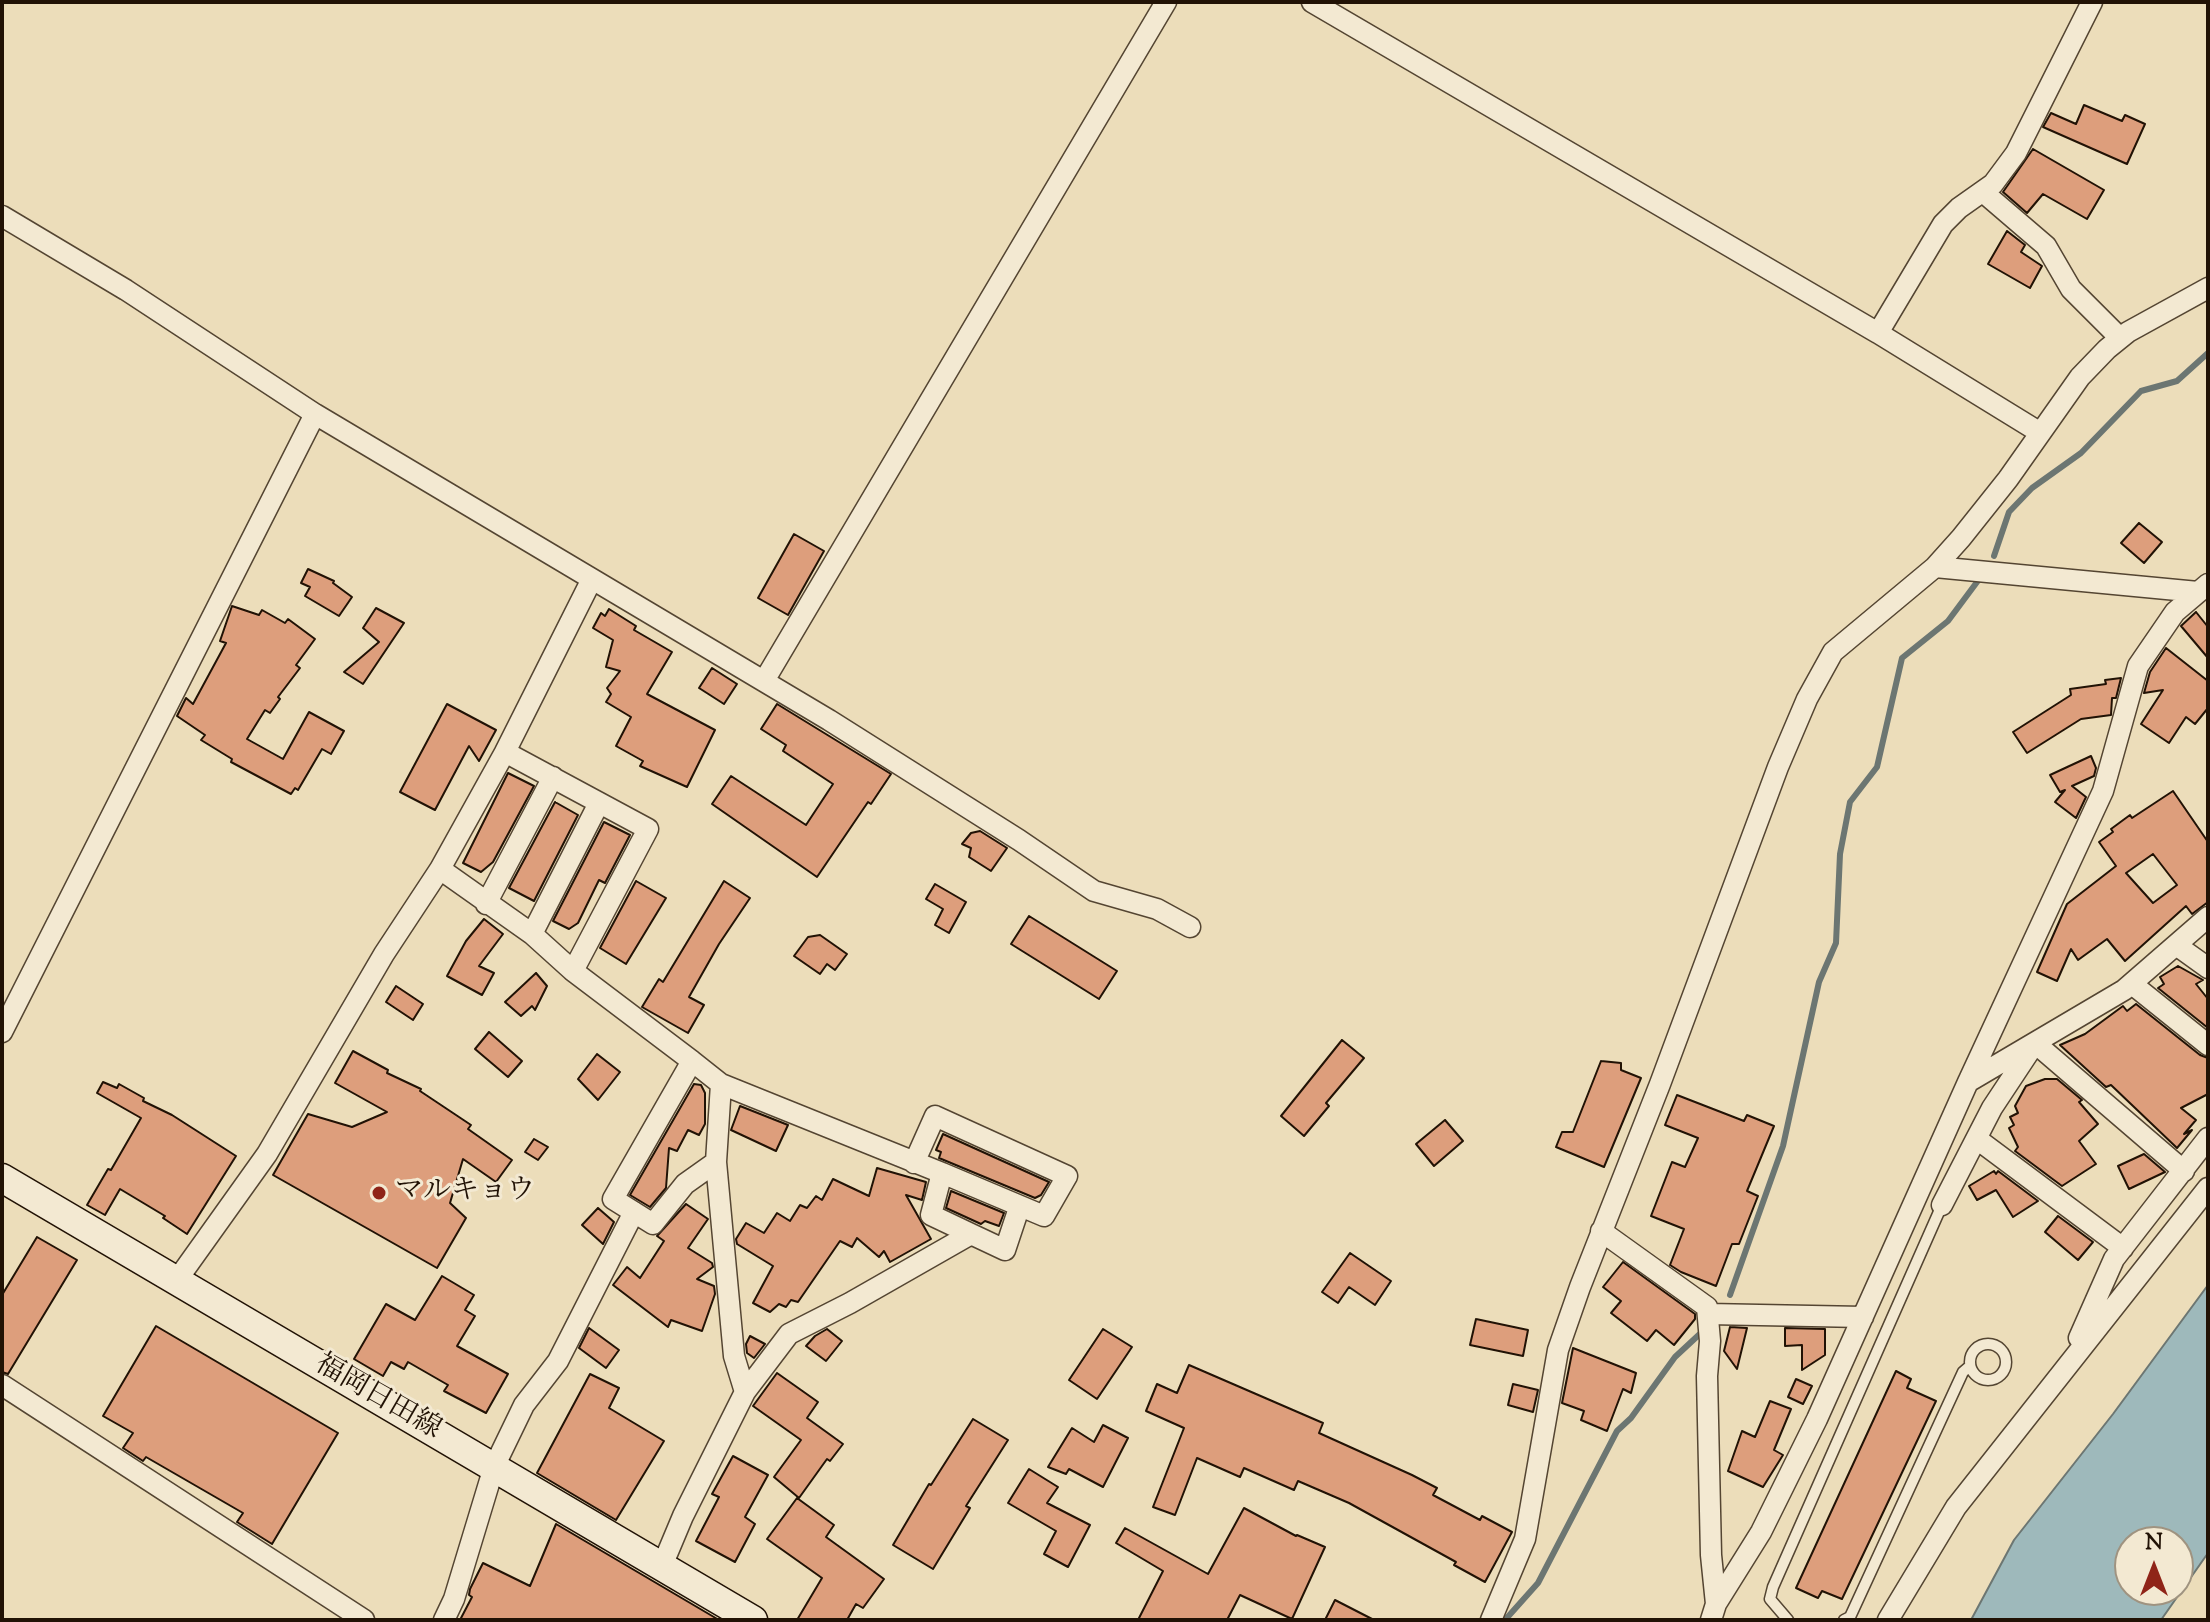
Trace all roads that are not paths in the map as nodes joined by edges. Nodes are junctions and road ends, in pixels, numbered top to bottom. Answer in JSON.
{"nodes":[{"id":1,"x":1166,"y":2,"type":"edge"},
{"id":2,"x":1312,"y":2,"type":"edge"},
{"id":3,"x":2092,"y":2,"type":"edge"},
{"id":4,"x":1983,"y":192,"type":"junction"},
{"id":5,"x":2,"y":216,"type":"edge"},
{"id":6,"x":2208,"y":288,"type":"edge"},
{"id":7,"x":1878,"y":333,"type":"junction"},
{"id":8,"x":2120,"y":338,"type":"junction"},
{"id":9,"x":315,"y":414,"type":"junction"},
{"id":10,"x":2039,"y":432,"type":"junction"},
{"id":11,"x":1935,"y":567,"type":"junction"},
{"id":12,"x":592,"y":579,"type":"junction"},
{"id":13,"x":2203,"y":588,"type":"edge"},
{"id":14,"x":764,"y":681,"type":"junction"},
{"id":15,"x":505,"y":752,"type":"junction"},
{"id":16,"x":553,"y":777,"type":"junction"},
{"id":17,"x":599,"y":803,"type":"junction"},
{"id":18,"x":440,"y":869,"type":"junction"},
{"id":19,"x":486,"y":904,"type":"junction"},
{"id":20,"x":2208,"y":917,"type":"edge"},
{"id":21,"x":1190,"y":927,"type":"dead end"},
{"id":22,"x":532,"y":934,"type":"junction"},
{"id":23,"x":2176,"y":945,"type":"junction"},
{"id":24,"x":2208,"y":968,"type":"edge"},
{"id":25,"x":573,"y":971,"type":"junction"},
{"id":26,"x":2132,"y":984,"type":"junction"},
{"id":27,"x":2,"y":1032,"type":"edge"},
{"id":28,"x":2035,"y":1043,"type":"junction"},
{"id":29,"x":2208,"y":1045,"type":"edge"},
{"id":30,"x":692,"y":1061,"type":"junction"},
{"id":31,"x":1968,"y":1082,"type":"junction"},
{"id":32,"x":721,"y":1084,"type":"junction"},
{"id":33,"x":2208,"y":1138,"type":"edge"},
{"id":34,"x":1977,"y":1139,"type":"junction"},
{"id":35,"x":716,"y":1162,"type":"junction"},
{"id":36,"x":914,"y":1163,"type":"junction"},
{"id":37,"x":2184,"y":1171,"type":"junction"},
{"id":38,"x":942,"y":1173,"type":"junction"},
{"id":39,"x":2,"y":1178,"type":"edge"},
{"id":40,"x":2208,"y":1188,"type":"edge"},
{"id":41,"x":1942,"y":1205,"type":"joint"},
{"id":42,"x":1019,"y":1208,"type":"junction"},
{"id":43,"x":634,"y":1212,"type":"junction"},
{"id":44,"x":1601,"y":1231,"type":"junction"},
{"id":45,"x":971,"y":1234,"type":"junction"},
{"id":46,"x":2123,"y":1248,"type":"junction"},
{"id":47,"x":177,"y":1280,"type":"junction"},
{"id":48,"x":1708,"y":1314,"type":"junction"},
{"id":49,"x":1863,"y":1317,"type":"junction"},
{"id":50,"x":2067,"y":1364,"type":"junction"},
{"id":51,"x":1970,"y":1366,"type":"dead end"},
{"id":52,"x":2,"y":1385,"type":"edge"},
{"id":53,"x":745,"y":1392,"type":"junction"},
{"id":54,"x":494,"y":1467,"type":"junction"},
{"id":55,"x":662,"y":1566,"type":"junction"},
{"id":56,"x":1713,"y":1612,"type":"edge"},
{"id":57,"x":364,"y":1620,"type":"edge"},
{"id":58,"x":444,"y":1620,"type":"edge"},
{"id":59,"x":753,"y":1620,"type":"edge"},
{"id":60,"x":1491,"y":1620,"type":"edge"},
{"id":61,"x":1788,"y":1620,"type":"edge"},
{"id":62,"x":1844,"y":1620,"type":"edge"},
{"id":63,"x":1888,"y":1620,"type":"edge"}],
"edges":[{"from":1,"to":14,"type":"street"},
{"from":2,"to":7,"type":"street"},
{"from":3,"to":4,"type":"street"},
{"from":4,"to":7,"type":"street"},
{"from":4,"to":8,"type":"street"},
{"from":5,"to":9,"type":"street"},
{"from":6,"to":8,"type":"street"},
{"from":7,"to":10,"type":"street"},
{"from":8,"to":10,"type":"street"},
{"from":9,"to":12,"type":"street"},
{"from":9,"to":27,"type":"street"},
{"from":10,"to":11,"type":"street"},
{"from":11,"to":13,"type":"street"},
{"from":11,"to":44,"type":"street"},
{"from":12,"to":14,"type":"street"},
{"from":12,"to":15,"type":"street"},
{"from":13,"to":31,"type":"street"},
{"from":14,"to":21,"type":"street"},
{"from":15,"to":16,"type":"street"},
{"from":15,"to":18,"type":"street"},
{"from":16,"to":17,"type":"street"},
{"from":16,"to":19,"type":"street"},
{"from":17,"to":22,"type":"street"},
{"from":17,"to":25,"type":"street"},
{"from":18,"to":19,"type":"street"},
{"from":18,"to":47,"type":"street"},
{"from":19,"to":22,"type":"street"},
{"from":20,"to":23,"type":"street"},
{"from":22,"to":25,"type":"street"},
{"from":23,"to":24,"type":"street"},
{"from":23,"to":26,"type":"street"},
{"from":25,"to":30,"type":"street"},
{"from":26,"to":28,"type":"street"},
{"from":26,"to":29,"type":"street"},
{"from":28,"to":31,"type":"street"},
{"from":28,"to":34,"type":"street"},
{"from":28,"to":37,"type":"street"},
{"from":30,"to":32,"type":"street"},
{"from":30,"to":43,"type":"street"},
{"from":31,"to":49,"type":"street"},
{"from":32,"to":35,"type":"street"},
{"from":32,"to":36,"type":"street"},
{"from":33,"to":37,"type":"street"},
{"from":34,"to":41,"type":"street"},
{"from":34,"to":46,"type":"street"},
{"from":35,"to":43,"type":"street"},
{"from":35,"to":53,"type":"street"},
{"from":36,"to":38,"type":"street"},
{"from":36,"to":42,"type":"street"},
{"from":37,"to":46,"type":"street"},
{"from":38,"to":42,"type":"street"},
{"from":38,"to":45,"type":"street"},
{"from":39,"to":47,"type":"main road","name":"福岡日田線"},
{"from":40,"to":50,"type":"street"},
{"from":41,"to":61,"type":"lane"},
{"from":42,"to":45,"type":"street"},
{"from":43,"to":54,"type":"street"},
{"from":44,"to":48,"type":"street"},
{"from":44,"to":60,"type":"street"},
{"from":45,"to":53,"type":"street"},
{"from":46,"to":50,"type":"street"},
{"from":47,"to":54,"type":"main road","name":"福岡日田線"},
{"from":48,"to":49,"type":"street"},
{"from":48,"to":56,"type":"street"},
{"from":49,"to":56,"type":"street"},
{"from":50,"to":63,"type":"street"},
{"from":51,"to":62,"type":"lane"},
{"from":52,"to":57,"type":"street"},
{"from":53,"to":55,"type":"street"},
{"from":54,"to":55,"type":"main road","name":"福岡日田線"},
{"from":54,"to":58,"type":"street"},
{"from":55,"to":59,"type":"main road","name":"福岡日田線"}]}
